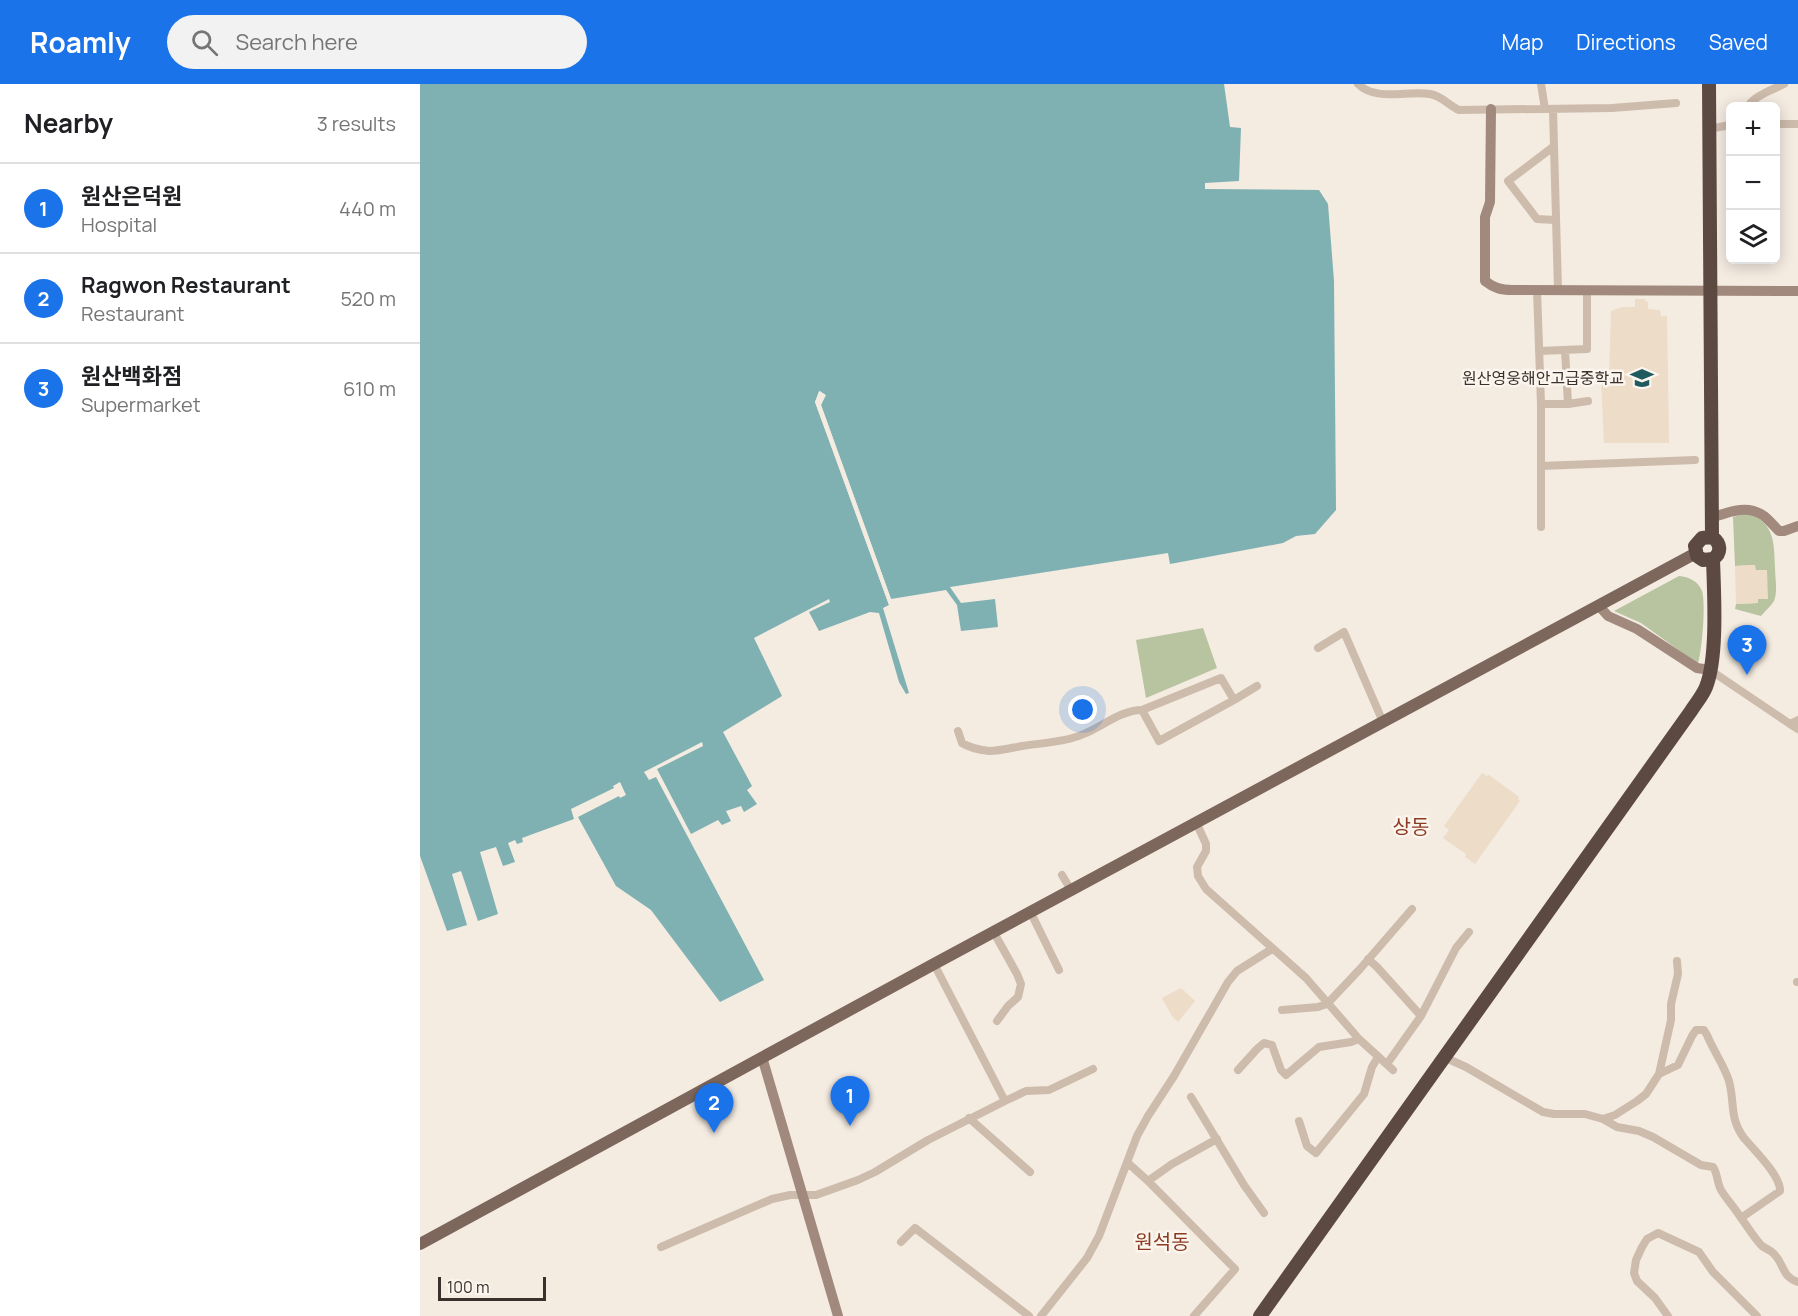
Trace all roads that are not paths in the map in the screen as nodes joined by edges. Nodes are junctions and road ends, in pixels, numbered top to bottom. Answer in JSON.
{"nodes":[{"id":1,"x":1358,"y":84,"type":"edge"},
{"id":2,"x":1541,"y":84,"type":"edge"},
{"id":3,"x":1709,"y":84,"type":"edge"},
{"id":4,"x":1784,"y":84,"type":"edge"},
{"id":5,"x":1750,"y":102,"type":"edge"},
{"id":6,"x":1676,"y":103,"type":"dead end"},
{"id":7,"x":1491,"y":109,"type":"junction"},
{"id":8,"x":1549,"y":110,"type":"junction"},
{"id":9,"x":1780,"y":124,"type":"edge"},
{"id":10,"x":1798,"y":124,"type":"edge"},
{"id":11,"x":1726,"y":126,"type":"edge"},
{"id":12,"x":1709,"y":129,"type":"junction"},
{"id":13,"x":1553,"y":147,"type":"junction"},
{"id":14,"x":1555,"y":220,"type":"junction"},
{"id":15,"x":1558,"y":289,"type":"junction"},
{"id":16,"x":1537,"y":290,"type":"junction"},
{"id":17,"x":1587,"y":290,"type":"junction"},
{"id":18,"x":1798,"y":291,"type":"edge"},
{"id":19,"x":1709,"y":292,"type":"junction"},
{"id":20,"x":1564,"y":350,"type":"junction"},
{"id":21,"x":1539,"y":351,"type":"junction"},
{"id":22,"x":1588,"y":401,"type":"dead end"},
{"id":23,"x":1541,"y":404,"type":"junction"},
{"id":24,"x":1568,"y":404,"type":"junction"},
{"id":25,"x":1695,"y":460,"type":"dead end"},
{"id":26,"x":1541,"y":466,"type":"junction"},
{"id":27,"x":1712,"y":518,"type":"junction"},
{"id":28,"x":1798,"y":526,"type":"edge"},
{"id":29,"x":1541,"y":527,"type":"dead end"},
{"id":30,"x":1712,"y":537,"type":"junction"},
{"id":31,"x":1696,"y":553,"type":"junction"},
{"id":32,"x":1713,"y":559,"type":"junction"},
{"id":33,"x":1599,"y":606,"type":"junction"},
{"id":34,"x":1318,"y":648,"type":"dead end"},
{"id":35,"x":1710,"y":670,"type":"junction"},
{"id":36,"x":1257,"y":686,"type":"dead end"},
{"id":37,"x":1234,"y":700,"type":"junction"},
{"id":38,"x":1142,"y":710,"type":"junction"},
{"id":39,"x":1383,"y":722,"type":"junction"},
{"id":40,"x":1794,"y":722,"type":"edge"},
{"id":41,"x":1798,"y":729,"type":"edge"},
{"id":42,"x":958,"y":730,"type":"dead end"},
{"id":43,"x":1196,"y":822,"type":"junction"},
{"id":44,"x":1062,"y":875,"type":"dead end"},
{"id":45,"x":1071,"y":890,"type":"junction"},
{"id":46,"x":1412,"y":909,"type":"dead end"},
{"id":47,"x":1030,"y":911,"type":"junction"},
{"id":48,"x":993,"y":931,"type":"junction"},
{"id":49,"x":1469,"y":932,"type":"dead end"},
{"id":50,"x":1272,"y":949,"type":"junction"},
{"id":51,"x":1368,"y":959,"type":"junction"},
{"id":52,"x":1677,"y":961,"type":"dead end"},
{"id":53,"x":934,"y":963,"type":"junction"},
{"id":54,"x":1059,"y":970,"type":"dead end"},
{"id":55,"x":1327,"y":1004,"type":"junction"},
{"id":56,"x":1282,"y":1010,"type":"dead end"},
{"id":57,"x":1421,"y":1016,"type":"junction"},
{"id":58,"x":997,"y":1021,"type":"dead end"},
{"id":59,"x":1359,"y":1039,"type":"junction"},
{"id":60,"x":1378,"y":1057,"type":"junction"},
{"id":61,"x":762,"y":1058,"type":"junction"},
{"id":62,"x":1446,"y":1058,"type":"junction"},
{"id":63,"x":1093,"y":1069,"type":"dead end"},
{"id":64,"x":1238,"y":1070,"type":"dead end"},
{"id":65,"x":1659,"y":1074,"type":"junction"},
{"id":66,"x":1191,"y":1097,"type":"dead end"},
{"id":67,"x":1005,"y":1101,"type":"junction"},
{"id":68,"x":969,"y":1118,"type":"junction"},
{"id":69,"x":1602,"y":1119,"type":"junction"},
{"id":70,"x":1299,"y":1121,"type":"dead end"},
{"id":71,"x":1217,"y":1139,"type":"junction"},
{"id":72,"x":1128,"y":1162,"type":"junction"},
{"id":73,"x":1030,"y":1172,"type":"dead end"},
{"id":74,"x":1148,"y":1181,"type":"junction"},
{"id":75,"x":803,"y":1196,"type":"junction"},
{"id":76,"x":1264,"y":1213,"type":"dead end"},
{"id":77,"x":1741,"y":1218,"type":"junction"},
{"id":78,"x":901,"y":1242,"type":"dead end"},
{"id":79,"x":420,"y":1244,"type":"edge"},
{"id":80,"x":661,"y":1247,"type":"dead end"},
{"id":81,"x":1798,"y":1282,"type":"edge"},
{"id":82,"x":1265,"y":1314,"type":"edge"},
{"id":83,"x":838,"y":1316,"type":"edge"},
{"id":84,"x":1029,"y":1316,"type":"edge"},
{"id":85,"x":1041,"y":1316,"type":"edge"},
{"id":86,"x":1194,"y":1316,"type":"edge"},
{"id":87,"x":1668,"y":1316,"type":"edge"},
{"id":88,"x":1757,"y":1316,"type":"edge"}],
"edges":[{"from":1,"to":7,"type":"street"},
{"from":2,"to":8,"type":"street"},
{"from":3,"to":12,"type":"highway"},
{"from":4,"to":5,"type":"street"},
{"from":6,"to":8,"type":"street"},
{"from":7,"to":8,"type":"street"},
{"from":7,"to":16,"type":"main road"},
{"from":8,"to":13,"type":"street"},
{"from":9,"to":10,"type":"street"},
{"from":11,"to":12,"type":"street"},
{"from":12,"to":19,"type":"highway"},
{"from":13,"to":14,"type":"street"},
{"from":13,"to":14,"type":"street"},
{"from":14,"to":15,"type":"street"},
{"from":15,"to":16,"type":"main road"},
{"from":15,"to":17,"type":"main road"},
{"from":16,"to":21,"type":"street"},
{"from":17,"to":19,"type":"main road"},
{"from":17,"to":20,"type":"street"},
{"from":18,"to":19,"type":"main road"},
{"from":19,"to":27,"type":"highway"},
{"from":20,"to":21,"type":"street"},
{"from":20,"to":24,"type":"street"},
{"from":21,"to":23,"type":"street"},
{"from":22,"to":24,"type":"street"},
{"from":23,"to":24,"type":"street"},
{"from":23,"to":26,"type":"street"},
{"from":25,"to":26,"type":"street"},
{"from":26,"to":29,"type":"street"},
{"from":27,"to":28,"type":"main road"},
{"from":27,"to":30,"type":"highway"},
{"from":30,"to":31,"type":"highway"},
{"from":30,"to":32,"type":"highway"},
{"from":31,"to":32,"type":"highway"},
{"from":31,"to":33,"type":"main road"},
{"from":32,"to":35,"type":"highway"},
{"from":33,"to":35,"type":"main road"},
{"from":33,"to":39,"type":"main road"},
{"from":34,"to":39,"type":"street"},
{"from":35,"to":40,"type":"street"},
{"from":35,"to":62,"type":"highway"},
{"from":36,"to":37,"type":"street"},
{"from":37,"to":38,"type":"street"},
{"from":37,"to":38,"type":"street"},
{"from":38,"to":42,"type":"street"},
{"from":39,"to":43,"type":"main road"},
{"from":40,"to":41,"type":"street"},
{"from":43,"to":45,"type":"main road"},
{"from":43,"to":50,"type":"street"},
{"from":44,"to":45,"type":"street"},
{"from":45,"to":47,"type":"main road"},
{"from":46,"to":51,"type":"street"},
{"from":47,"to":48,"type":"main road"},
{"from":47,"to":54,"type":"street"},
{"from":48,"to":53,"type":"main road"},
{"from":48,"to":58,"type":"street"},
{"from":49,"to":57,"type":"street"},
{"from":50,"to":55,"type":"street"},
{"from":50,"to":72,"type":"street"},
{"from":51,"to":55,"type":"street"},
{"from":51,"to":57,"type":"street"},
{"from":52,"to":65,"type":"street"},
{"from":53,"to":61,"type":"main road"},
{"from":53,"to":67,"type":"street"},
{"from":55,"to":56,"type":"street"},
{"from":55,"to":59,"type":"street"},
{"from":57,"to":60,"type":"street"},
{"from":59,"to":60,"type":"street"},
{"from":59,"to":64,"type":"street"},
{"from":60,"to":70,"type":"street"},
{"from":61,"to":75,"type":"main road"},
{"from":61,"to":79,"type":"main road"},
{"from":62,"to":69,"type":"street"},
{"from":62,"to":82,"type":"highway"},
{"from":63,"to":67,"type":"street"},
{"from":65,"to":69,"type":"street"},
{"from":65,"to":77,"type":"street"},
{"from":66,"to":71,"type":"street"},
{"from":67,"to":68,"type":"street"},
{"from":68,"to":73,"type":"street"},
{"from":68,"to":75,"type":"street"},
{"from":69,"to":77,"type":"street"},
{"from":71,"to":74,"type":"street"},
{"from":71,"to":76,"type":"street"},
{"from":72,"to":74,"type":"street"},
{"from":72,"to":85,"type":"street"},
{"from":74,"to":86,"type":"street"},
{"from":75,"to":80,"type":"street"},
{"from":75,"to":83,"type":"main road"},
{"from":77,"to":81,"type":"street"},
{"from":78,"to":84,"type":"street"},
{"from":87,"to":88,"type":"street"}]}
